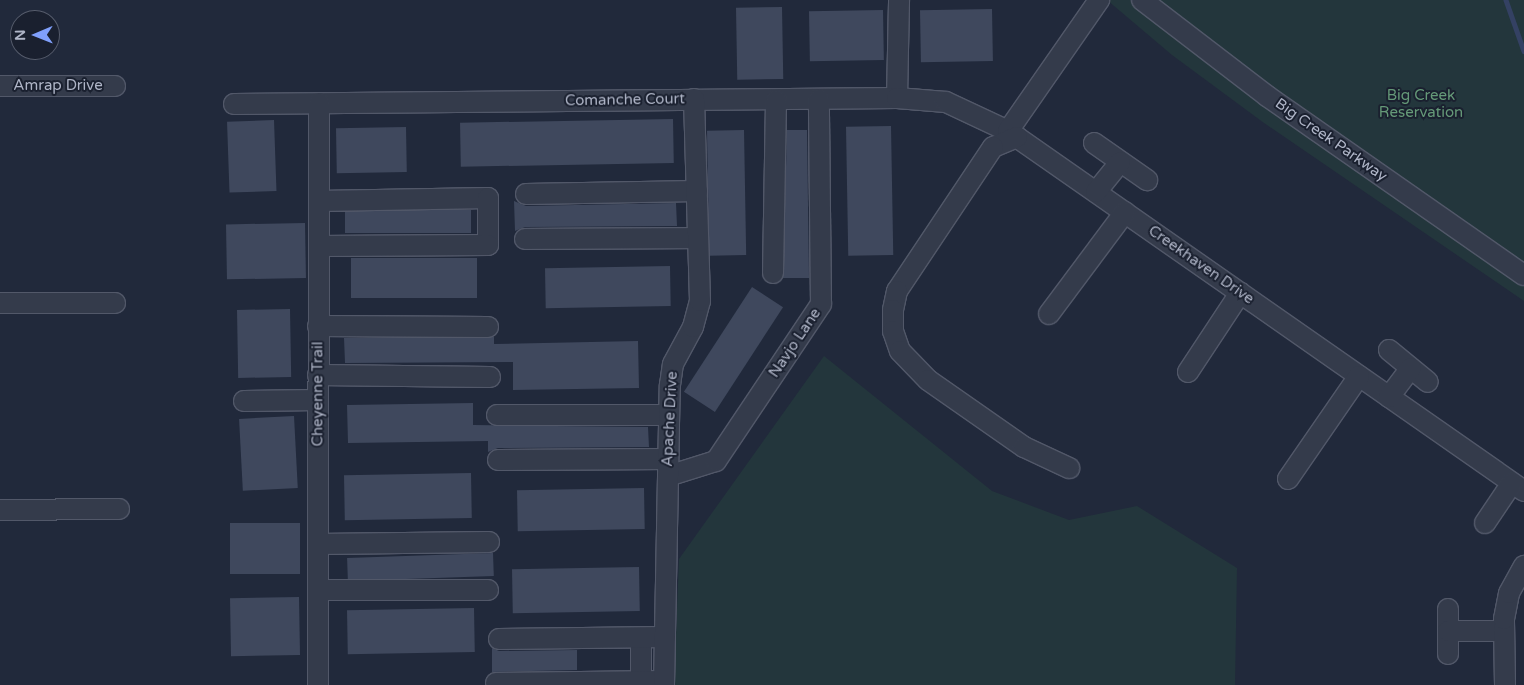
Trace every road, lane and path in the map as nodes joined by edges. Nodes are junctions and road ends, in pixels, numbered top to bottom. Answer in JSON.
{"nodes":[{"id":1,"x":899,"y":0,"type":"edge"},
{"id":2,"x":1099,"y":0,"type":"edge"},
{"id":3,"x":1142,"y":0,"type":"edge"},
{"id":4,"x":0,"y":86,"type":"edge"},
{"id":5,"x":116,"y":86,"type":"dead end"},
{"id":6,"x":897,"y":98,"type":"junction"},
{"id":7,"x":694,"y":99,"type":"junction"},
{"id":8,"x":819,"y":99,"type":"junction"},
{"id":9,"x":776,"y":100,"type":"junction"},
{"id":10,"x":319,"y":103,"type":"junction"},
{"id":11,"x":234,"y":104,"type":"dead end"},
{"id":12,"x":1012,"y":134,"type":"junction"},
{"id":13,"x":1094,"y":143,"type":"dead end"},
{"id":14,"x":1120,"y":162,"type":"junction"},
{"id":15,"x":1147,"y":180,"type":"dead end"},
{"id":16,"x":697,"y":191,"type":"junction"},
{"id":17,"x":1096,"y":192,"type":"junction"},
{"id":18,"x":526,"y":194,"type":"dead end"},
{"id":19,"x":319,"y":201,"type":"junction"},
{"id":20,"x":1125,"y":212,"type":"junction"},
{"id":21,"x":698,"y":238,"type":"junction"},
{"id":22,"x":525,"y":240,"type":"dead end"},
{"id":23,"x":319,"y":246,"type":"junction"},
{"id":24,"x":773,"y":273,"type":"dead end"},
{"id":25,"x":1524,"y":274,"type":"edge"},
{"id":26,"x":1240,"y":293,"type":"junction"},
{"id":27,"x":0,"y":303,"type":"edge"},
{"id":28,"x":115,"y":303,"type":"dead end"},
{"id":29,"x":1049,"y":314,"type":"dead end"},
{"id":30,"x":318,"y":326,"type":"junction"},
{"id":31,"x":488,"y":327,"type":"dead end"},
{"id":32,"x":1388,"y":350,"type":"dead end"},
{"id":33,"x":1411,"y":368,"type":"junction"},
{"id":34,"x":1188,"y":372,"type":"dead end"},
{"id":35,"x":318,"y":375,"type":"junction"},
{"id":36,"x":1358,"y":376,"type":"junction"},
{"id":37,"x":490,"y":377,"type":"dead end"},
{"id":38,"x":1428,"y":382,"type":"dead end"},
{"id":39,"x":1389,"y":397,"type":"junction"},
{"id":40,"x":318,"y":400,"type":"junction"},
{"id":41,"x":244,"y":401,"type":"dead end"},
{"id":42,"x":497,"y":415,"type":"dead end"},
{"id":43,"x":669,"y":415,"type":"junction"},
{"id":44,"x":498,"y":460,"type":"dead end"},
{"id":45,"x":668,"y":468,"type":"junction"},
{"id":46,"x":1070,"y":468,"type":"dead end"},
{"id":47,"x":1288,"y":479,"type":"dead end"},
{"id":48,"x":1519,"y":483,"type":"edge"},
{"id":49,"x":119,"y":509,"type":"dead end"},
{"id":50,"x":0,"y":510,"type":"edge"},
{"id":51,"x":1485,"y":523,"type":"dead end"},
{"id":52,"x":489,"y":542,"type":"dead end"},
{"id":53,"x":318,"y":544,"type":"junction"},
{"id":54,"x":1524,"y":566,"type":"edge"},
{"id":55,"x":318,"y":590,"type":"junction"},
{"id":56,"x":488,"y":590,"type":"dead end"},
{"id":57,"x":1448,"y":609,"type":"dead end"},
{"id":58,"x":1448,"y":631,"type":"junction"},
{"id":59,"x":1504,"y":631,"type":"junction"},
{"id":60,"x":641,"y":638,"type":"junction"},
{"id":61,"x":664,"y":638,"type":"junction"},
{"id":62,"x":498,"y":639,"type":"dead end"},
{"id":63,"x":1448,"y":654,"type":"dead end"},
{"id":64,"x":641,"y":681,"type":"junction"},
{"id":65,"x":496,"y":683,"type":"dead end"},
{"id":66,"x":664,"y":683,"type":"edge"},
{"id":67,"x":318,"y":685,"type":"edge"},
{"id":68,"x":1505,"y":685,"type":"edge"}],
"edges":[{"from":1,"to":6,"type":"street"},
{"from":2,"to":12,"type":"street"},
{"from":3,"to":25,"type":"street","name":"Big Creek Parkway"},
{"from":4,"to":5,"type":"street","name":"Amrap Drive"},
{"from":6,"to":8,"type":"street","name":"Comanche Court"},
{"from":6,"to":12,"type":"street","name":"Comanche Court"},
{"from":7,"to":9,"type":"street","name":"Comanche Court"},
{"from":7,"to":10,"type":"street","name":"Comanche Court"},
{"from":7,"to":16,"type":"street","name":"Apache Drive"},
{"from":8,"to":9,"type":"street","name":"Comanche Court"},
{"from":8,"to":45,"type":"street","name":"Navjo Lane"},
{"from":9,"to":24,"type":"street"},
{"from":10,"to":11,"type":"street","name":"Comanche Court"},
{"from":10,"to":19,"type":"street","name":"Cheyenne Trail"},
{"from":12,"to":17,"type":"street","name":"Creekhaven Drive"},
{"from":12,"to":46,"type":"street"},
{"from":13,"to":14,"type":"street"},
{"from":14,"to":15,"type":"street"},
{"from":14,"to":17,"type":"street"},
{"from":16,"to":18,"type":"street"},
{"from":16,"to":21,"type":"street","name":"Apache Drive"},
{"from":17,"to":20,"type":"street","name":"Creekhaven Drive"},
{"from":19,"to":23,"type":"street","name":"Cheyenne Trail"},
{"from":19,"to":23,"type":"street"},
{"from":20,"to":26,"type":"street","name":"Creekhaven Drive"},
{"from":20,"to":29,"type":"street"},
{"from":21,"to":22,"type":"street"},
{"from":21,"to":43,"type":"street","name":"Apache Drive"},
{"from":23,"to":30,"type":"street","name":"Cheyenne Trail"},
{"from":26,"to":34,"type":"street"},
{"from":26,"to":36,"type":"street","name":"Creekhaven Drive"},
{"from":27,"to":28,"type":"street"},
{"from":30,"to":31,"type":"street"},
{"from":30,"to":35,"type":"street","name":"Cheyenne Trail"},
{"from":32,"to":33,"type":"street"},
{"from":33,"to":38,"type":"street"},
{"from":33,"to":39,"type":"street"},
{"from":35,"to":37,"type":"street"},
{"from":35,"to":40,"type":"street","name":"Cheyenne Trail"},
{"from":36,"to":39,"type":"street","name":"Creekhaven Drive"},
{"from":36,"to":47,"type":"street"},
{"from":39,"to":48,"type":"street","name":"Creekhaven Drive"},
{"from":40,"to":41,"type":"street"},
{"from":40,"to":53,"type":"street","name":"Cheyenne Trail"},
{"from":42,"to":43,"type":"street"},
{"from":43,"to":45,"type":"street","name":"Apache Drive"},
{"from":44,"to":45,"type":"street","name":"Navjo Lane"},
{"from":45,"to":61,"type":"street","name":"Apache Drive"},
{"from":48,"to":51,"type":"street"},
{"from":49,"to":50,"type":"street"},
{"from":52,"to":53,"type":"street"},
{"from":53,"to":55,"type":"street","name":"Cheyenne Trail"},
{"from":54,"to":59,"type":"street"},
{"from":55,"to":56,"type":"street"},
{"from":55,"to":67,"type":"street","name":"Cheyenne Trail"},
{"from":57,"to":58,"type":"street"},
{"from":58,"to":59,"type":"street"},
{"from":58,"to":63,"type":"street"},
{"from":59,"to":68,"type":"street"},
{"from":60,"to":61,"type":"street"},
{"from":60,"to":62,"type":"street"},
{"from":60,"to":64,"type":"street"},
{"from":61,"to":66,"type":"street","name":"Apache Drive"},
{"from":64,"to":65,"type":"street"},
{"from":64,"to":66,"type":"street"}]}
